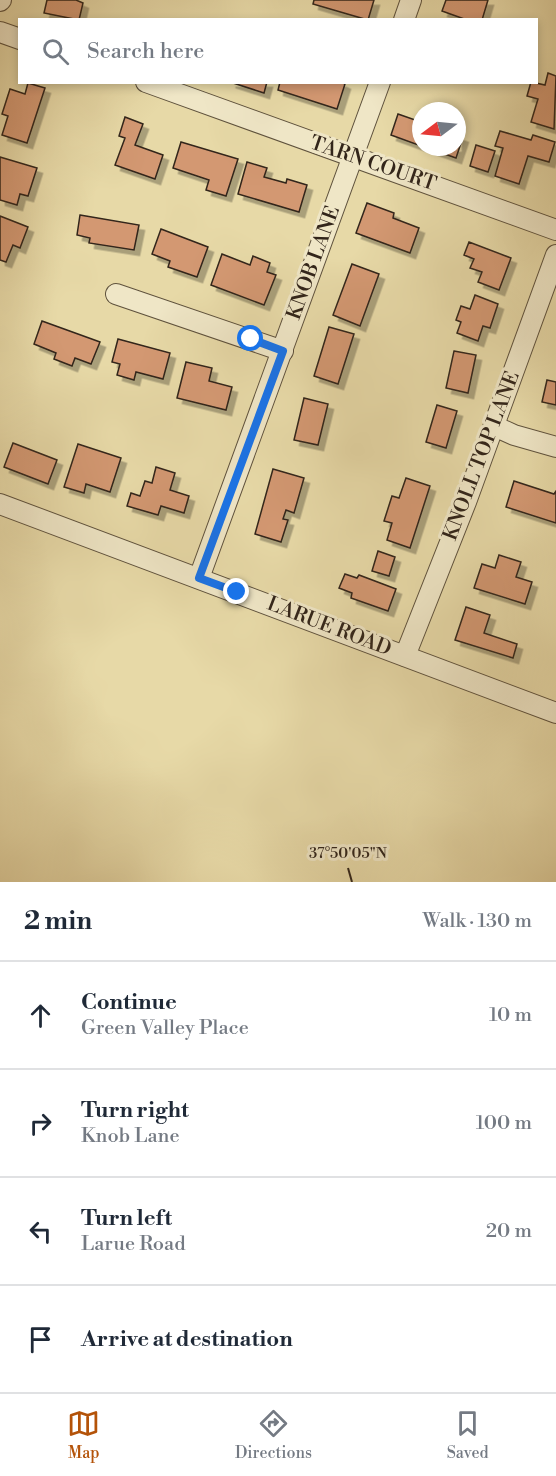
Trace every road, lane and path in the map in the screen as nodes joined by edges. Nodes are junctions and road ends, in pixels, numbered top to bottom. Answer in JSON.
{"nodes":[{"id":1,"x":411,"y":0,"type":"edge"},
{"id":2,"x":405,"y":18,"type":"edge"},
{"id":3,"x":0,"y":32,"type":"edge"},
{"id":4,"x":18,"y":38,"type":"edge"},
{"id":5,"x":151,"y":84,"type":"edge"},
{"id":6,"x":379,"y":84,"type":"edge"},
{"id":7,"x":351,"y":157,"type":"junction"},
{"id":8,"x":556,"y":230,"type":"edge"},
{"id":9,"x":556,"y":255,"type":"edge"},
{"id":10,"x":116,"y":294,"type":"dead end"},
{"id":11,"x":283,"y":351,"type":"junction"},
{"id":12,"x":494,"y":426,"type":"junction"},
{"id":13,"x":556,"y":447,"type":"edge"},
{"id":14,"x":0,"y":504,"type":"edge"},
{"id":15,"x":199,"y":578,"type":"junction"},
{"id":16,"x":405,"y":656,"type":"junction"},
{"id":17,"x":556,"y":713,"type":"edge"}],
"edges":[{"from":1,"to":2,"type":"street"},
{"from":3,"to":4,"type":"street"},
{"from":5,"to":7,"type":"street","name":"TARN COURT"},
{"from":6,"to":7,"type":"street","name":"KNOB LANE"},
{"from":7,"to":8,"type":"street","name":"TARN COURT"},
{"from":7,"to":11,"type":"street","name":"KNOB LANE"},
{"from":9,"to":12,"type":"street","name":"KNOLL TOP LANE"},
{"from":10,"to":11,"type":"street"},
{"from":11,"to":15,"type":"street","name":"KNOB LANE"},
{"from":12,"to":13,"type":"street"},
{"from":12,"to":16,"type":"street","name":"KNOLL TOP LANE"},
{"from":14,"to":15,"type":"street","name":"LARUE ROAD"},
{"from":15,"to":16,"type":"street","name":"LARUE ROAD"},
{"from":16,"to":17,"type":"street","name":"LARUE ROAD"}]}
